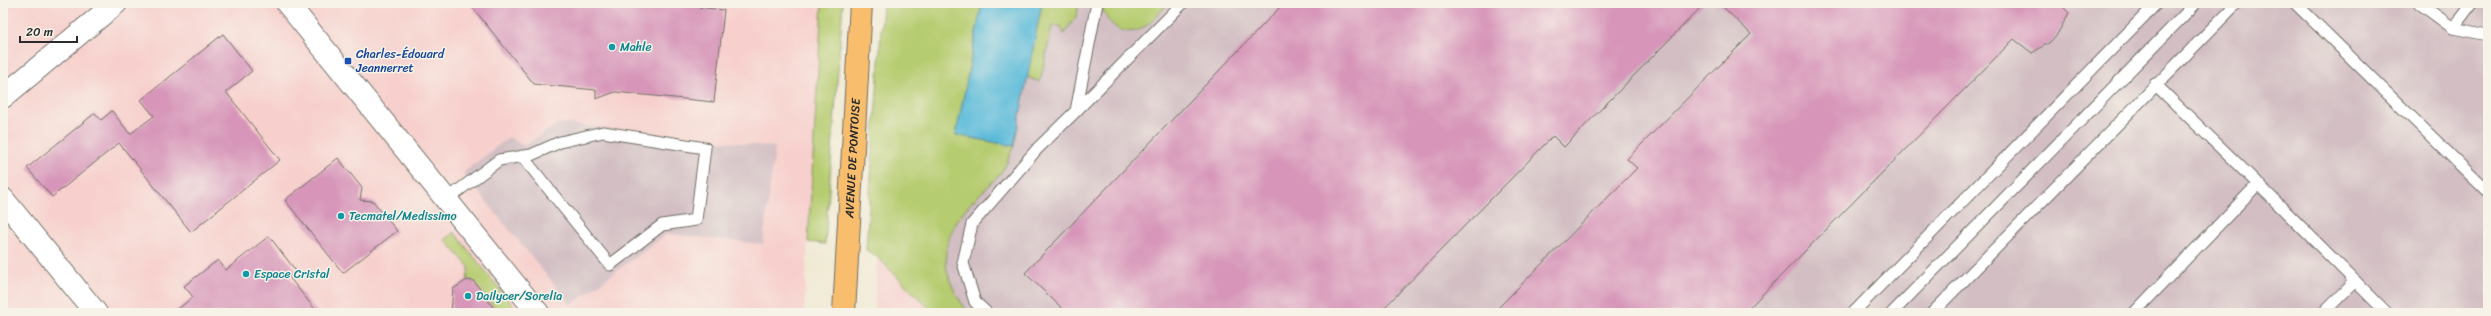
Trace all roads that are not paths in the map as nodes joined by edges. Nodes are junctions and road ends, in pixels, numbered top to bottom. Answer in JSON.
{"nodes":[{"id":1,"x":116,"y":3,"type":"edge"},
{"id":2,"x":287,"y":3,"type":"edge"},
{"id":3,"x":861,"y":3,"type":"edge"},
{"id":4,"x":1097,"y":3,"type":"edge"},
{"id":5,"x":1183,"y":3,"type":"edge"},
{"id":6,"x":2157,"y":3,"type":"edge"},
{"id":7,"x":2196,"y":3,"type":"edge"},
{"id":8,"x":2237,"y":3,"type":"edge"},
{"id":9,"x":2295,"y":3,"type":"edge"},
{"id":10,"x":2418,"y":3,"type":"edge"},
{"id":11,"x":2472,"y":3,"type":"edge"},
{"id":12,"x":2453,"y":28,"type":"junction"},
{"id":13,"x":2488,"y":35,"type":"edge"},
{"id":14,"x":2155,"y":84,"type":"junction"},
{"id":15,"x":3,"y":98,"type":"edge"},
{"id":16,"x":1076,"y":111,"type":"junction"},
{"id":17,"x":522,"y":156,"type":"junction"},
{"id":18,"x":2258,"y":184,"type":"junction"},
{"id":19,"x":2488,"y":192,"type":"edge"},
{"id":20,"x":3,"y":198,"type":"edge"},
{"id":21,"x":446,"y":200,"type":"junction"},
{"id":22,"x":2355,"y":281,"type":"junction"},
{"id":23,"x":96,"y":313,"type":"edge"},
{"id":24,"x":538,"y":313,"type":"edge"},
{"id":25,"x":844,"y":313,"type":"edge"},
{"id":26,"x":987,"y":313,"type":"edge"},
{"id":27,"x":1853,"y":313,"type":"edge"},
{"id":28,"x":1892,"y":313,"type":"edge"},
{"id":29,"x":1932,"y":313,"type":"edge"},
{"id":30,"x":2134,"y":313,"type":"edge"},
{"id":31,"x":2323,"y":313,"type":"edge"},
{"id":32,"x":2388,"y":313,"type":"edge"}],
"edges":[{"from":1,"to":15,"type":"street"},
{"from":2,"to":21,"type":"street"},
{"from":3,"to":25,"type":"main road","name":"AVENUE DE PONTOISE"},
{"from":4,"to":16,"type":"lane"},
{"from":5,"to":16,"type":"lane"},
{"from":6,"to":27,"type":"lane"},
{"from":7,"to":28,"type":"lane"},
{"from":8,"to":14,"type":"lane"},
{"from":9,"to":19,"type":"lane"},
{"from":10,"to":12,"type":"lane"},
{"from":11,"to":12,"type":"lane"},
{"from":12,"to":13,"type":"lane"},
{"from":14,"to":18,"type":"lane"},
{"from":14,"to":29,"type":"lane"},
{"from":16,"to":26,"type":"lane"},
{"from":17,"to":17,"type":"lane"},
{"from":17,"to":21,"type":"lane"},
{"from":18,"to":22,"type":"lane"},
{"from":18,"to":30,"type":"lane"},
{"from":20,"to":23,"type":"street"},
{"from":21,"to":24,"type":"street"},
{"from":22,"to":31,"type":"lane"},
{"from":22,"to":32,"type":"lane"}]}
